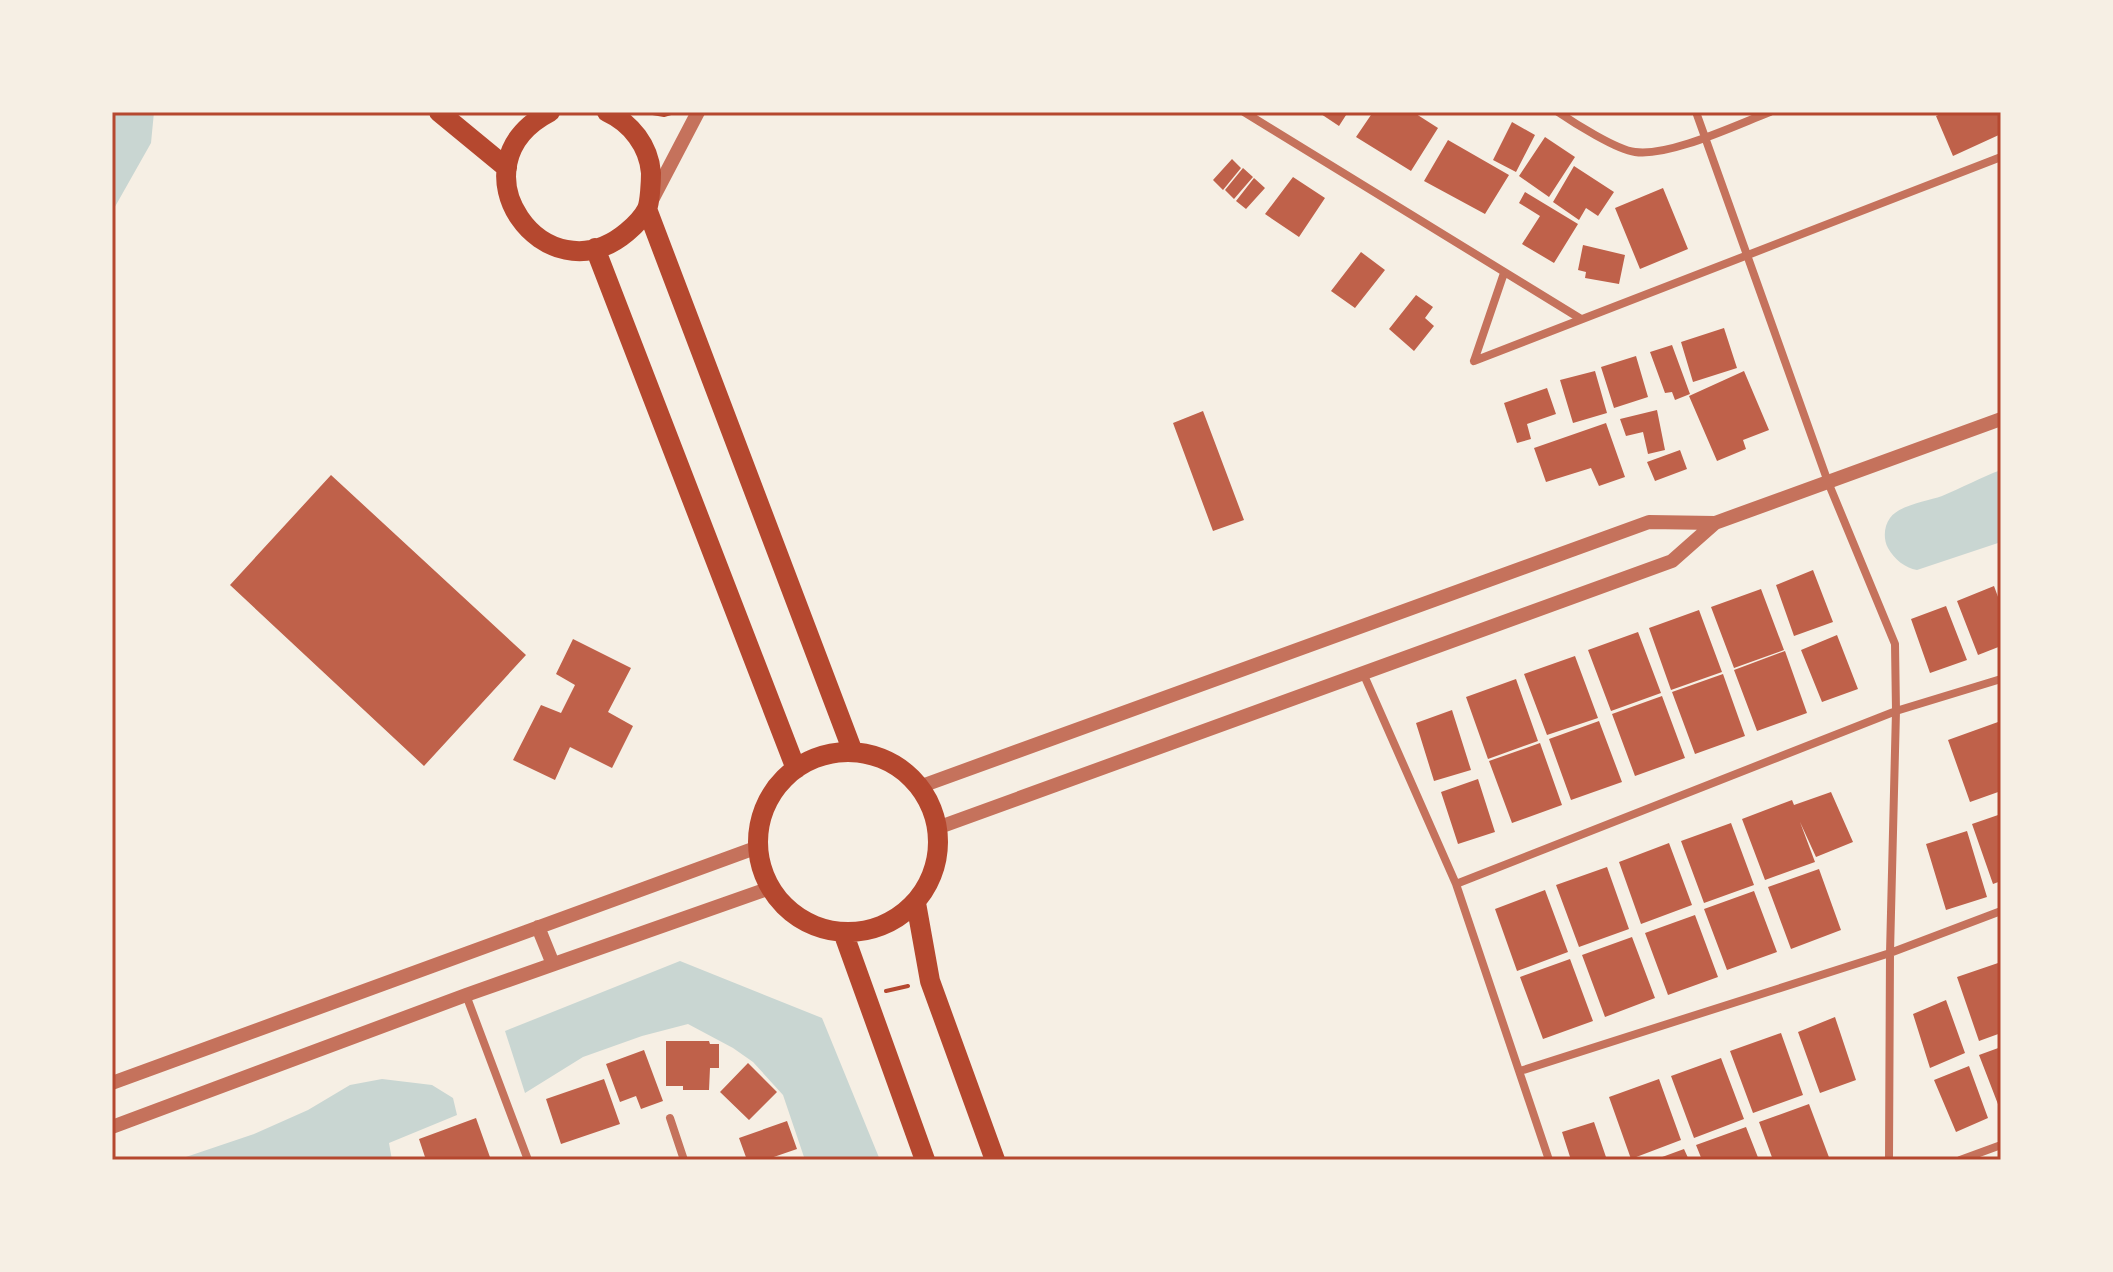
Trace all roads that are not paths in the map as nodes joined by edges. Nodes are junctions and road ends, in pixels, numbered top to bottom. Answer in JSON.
{"nodes":[{"id":1,"x":439,"y":112,"type":"edge"},
{"id":2,"x":550,"y":112,"type":"edge"},
{"id":3,"x":607,"y":112,"type":"edge"},
{"id":4,"x":698,"y":112,"type":"edge"},
{"id":5,"x":1244,"y":112,"type":"edge"},
{"id":6,"x":1558,"y":112,"type":"edge"},
{"id":7,"x":1696,"y":112,"type":"edge"},
{"id":8,"x":1770,"y":112,"type":"edge"},
{"id":9,"x":1705,"y":137,"type":"junction"},
{"id":10,"x":2001,"y":157,"type":"edge"},
{"id":11,"x":507,"y":168,"type":"junction"},
{"id":12,"x":647,"y":209,"type":"junction"},
{"id":13,"x":595,"y":248,"type":"junction"},
{"id":14,"x":1748,"y":256,"type":"junction"},
{"id":15,"x":1504,"y":273,"type":"junction"},
{"id":16,"x":1581,"y":319,"type":"junction"},
{"id":17,"x":2001,"y":419,"type":"edge"},
{"id":18,"x":1828,"y":482,"type":"junction"},
{"id":19,"x":1715,"y":523,"type":"junction"},
{"id":20,"x":1363,"y":673,"type":"junction"},
{"id":21,"x":2001,"y":679,"type":"edge"},
{"id":22,"x":1896,"y":711,"type":"junction"},
{"id":23,"x":853,"y":752,"type":"junction"},
{"id":24,"x":796,"y":769,"type":"junction"},
{"id":25,"x":919,"y":787,"type":"junction"},
{"id":26,"x":937,"y":828,"type":"junction"},
{"id":27,"x":758,"y":847,"type":"junction"},
{"id":28,"x":1456,"y":884,"type":"junction"},
{"id":29,"x":770,"y":888,"type":"junction"},
{"id":30,"x":916,"y":903,"type":"junction"},
{"id":31,"x":2001,"y":911,"type":"edge"},
{"id":32,"x":538,"y":927,"type":"junction"},
{"id":33,"x":843,"y":932,"type":"junction"},
{"id":34,"x":1890,"y":953,"type":"junction"},
{"id":35,"x":553,"y":964,"type":"junction"},
{"id":36,"x":466,"y":995,"type":"junction"},
{"id":37,"x":1520,"y":1071,"type":"junction"},
{"id":38,"x":112,"y":1083,"type":"edge"},
{"id":39,"x":670,"y":1118,"type":"dead end"},
{"id":40,"x":112,"y":1127,"type":"edge"},
{"id":41,"x":2001,"y":1145,"type":"edge"},
{"id":42,"x":528,"y":1160,"type":"edge"},
{"id":43,"x":684,"y":1160,"type":"edge"},
{"id":44,"x":925,"y":1160,"type":"edge"},
{"id":45,"x":995,"y":1160,"type":"edge"},
{"id":46,"x":1549,"y":1160,"type":"edge"},
{"id":47,"x":1889,"y":1160,"type":"edge"},
{"id":48,"x":1960,"y":1160,"type":"edge"}],
"edges":[{"from":1,"to":11,"type":"main road"},
{"from":2,"to":11,"type":"main road"},
{"from":3,"to":12,"type":"main road"},
{"from":4,"to":12,"type":"street"},
{"from":5,"to":15,"type":"street"},
{"from":6,"to":9,"type":"street"},
{"from":7,"to":9,"type":"street"},
{"from":8,"to":9,"type":"street"},
{"from":9,"to":14,"type":"street"},
{"from":10,"to":14,"type":"street"},
{"from":11,"to":13,"type":"main road"},
{"from":12,"to":13,"type":"main road"},
{"from":12,"to":23,"type":"main road"},
{"from":13,"to":24,"type":"main road"},
{"from":14,"to":16,"type":"street"},
{"from":14,"to":18,"type":"street"},
{"from":15,"to":16,"type":"street"},
{"from":15,"to":16,"type":"street"},
{"from":17,"to":18,"type":"street"},
{"from":18,"to":19,"type":"street"},
{"from":18,"to":22,"type":"street"},
{"from":19,"to":20,"type":"street"},
{"from":19,"to":25,"type":"street"},
{"from":20,"to":26,"type":"street"},
{"from":20,"to":28,"type":"street"},
{"from":21,"to":22,"type":"street"},
{"from":22,"to":28,"type":"street"},
{"from":22,"to":34,"type":"street"},
{"from":23,"to":24,"type":"main road"},
{"from":23,"to":25,"type":"main road"},
{"from":24,"to":27,"type":"main road"},
{"from":25,"to":26,"type":"main road"},
{"from":26,"to":30,"type":"main road"},
{"from":27,"to":29,"type":"main road"},
{"from":27,"to":32,"type":"street"},
{"from":28,"to":37,"type":"street"},
{"from":29,"to":33,"type":"main road"},
{"from":29,"to":35,"type":"street"},
{"from":30,"to":33,"type":"main road"},
{"from":30,"to":45,"type":"main road"},
{"from":31,"to":34,"type":"street"},
{"from":32,"to":35,"type":"street"},
{"from":32,"to":38,"type":"street"},
{"from":33,"to":44,"type":"main road"},
{"from":34,"to":37,"type":"street"},
{"from":34,"to":47,"type":"street"},
{"from":35,"to":36,"type":"street"},
{"from":36,"to":40,"type":"street"},
{"from":36,"to":42,"type":"street"},
{"from":37,"to":46,"type":"street"},
{"from":39,"to":43,"type":"street"},
{"from":41,"to":48,"type":"street"}]}
